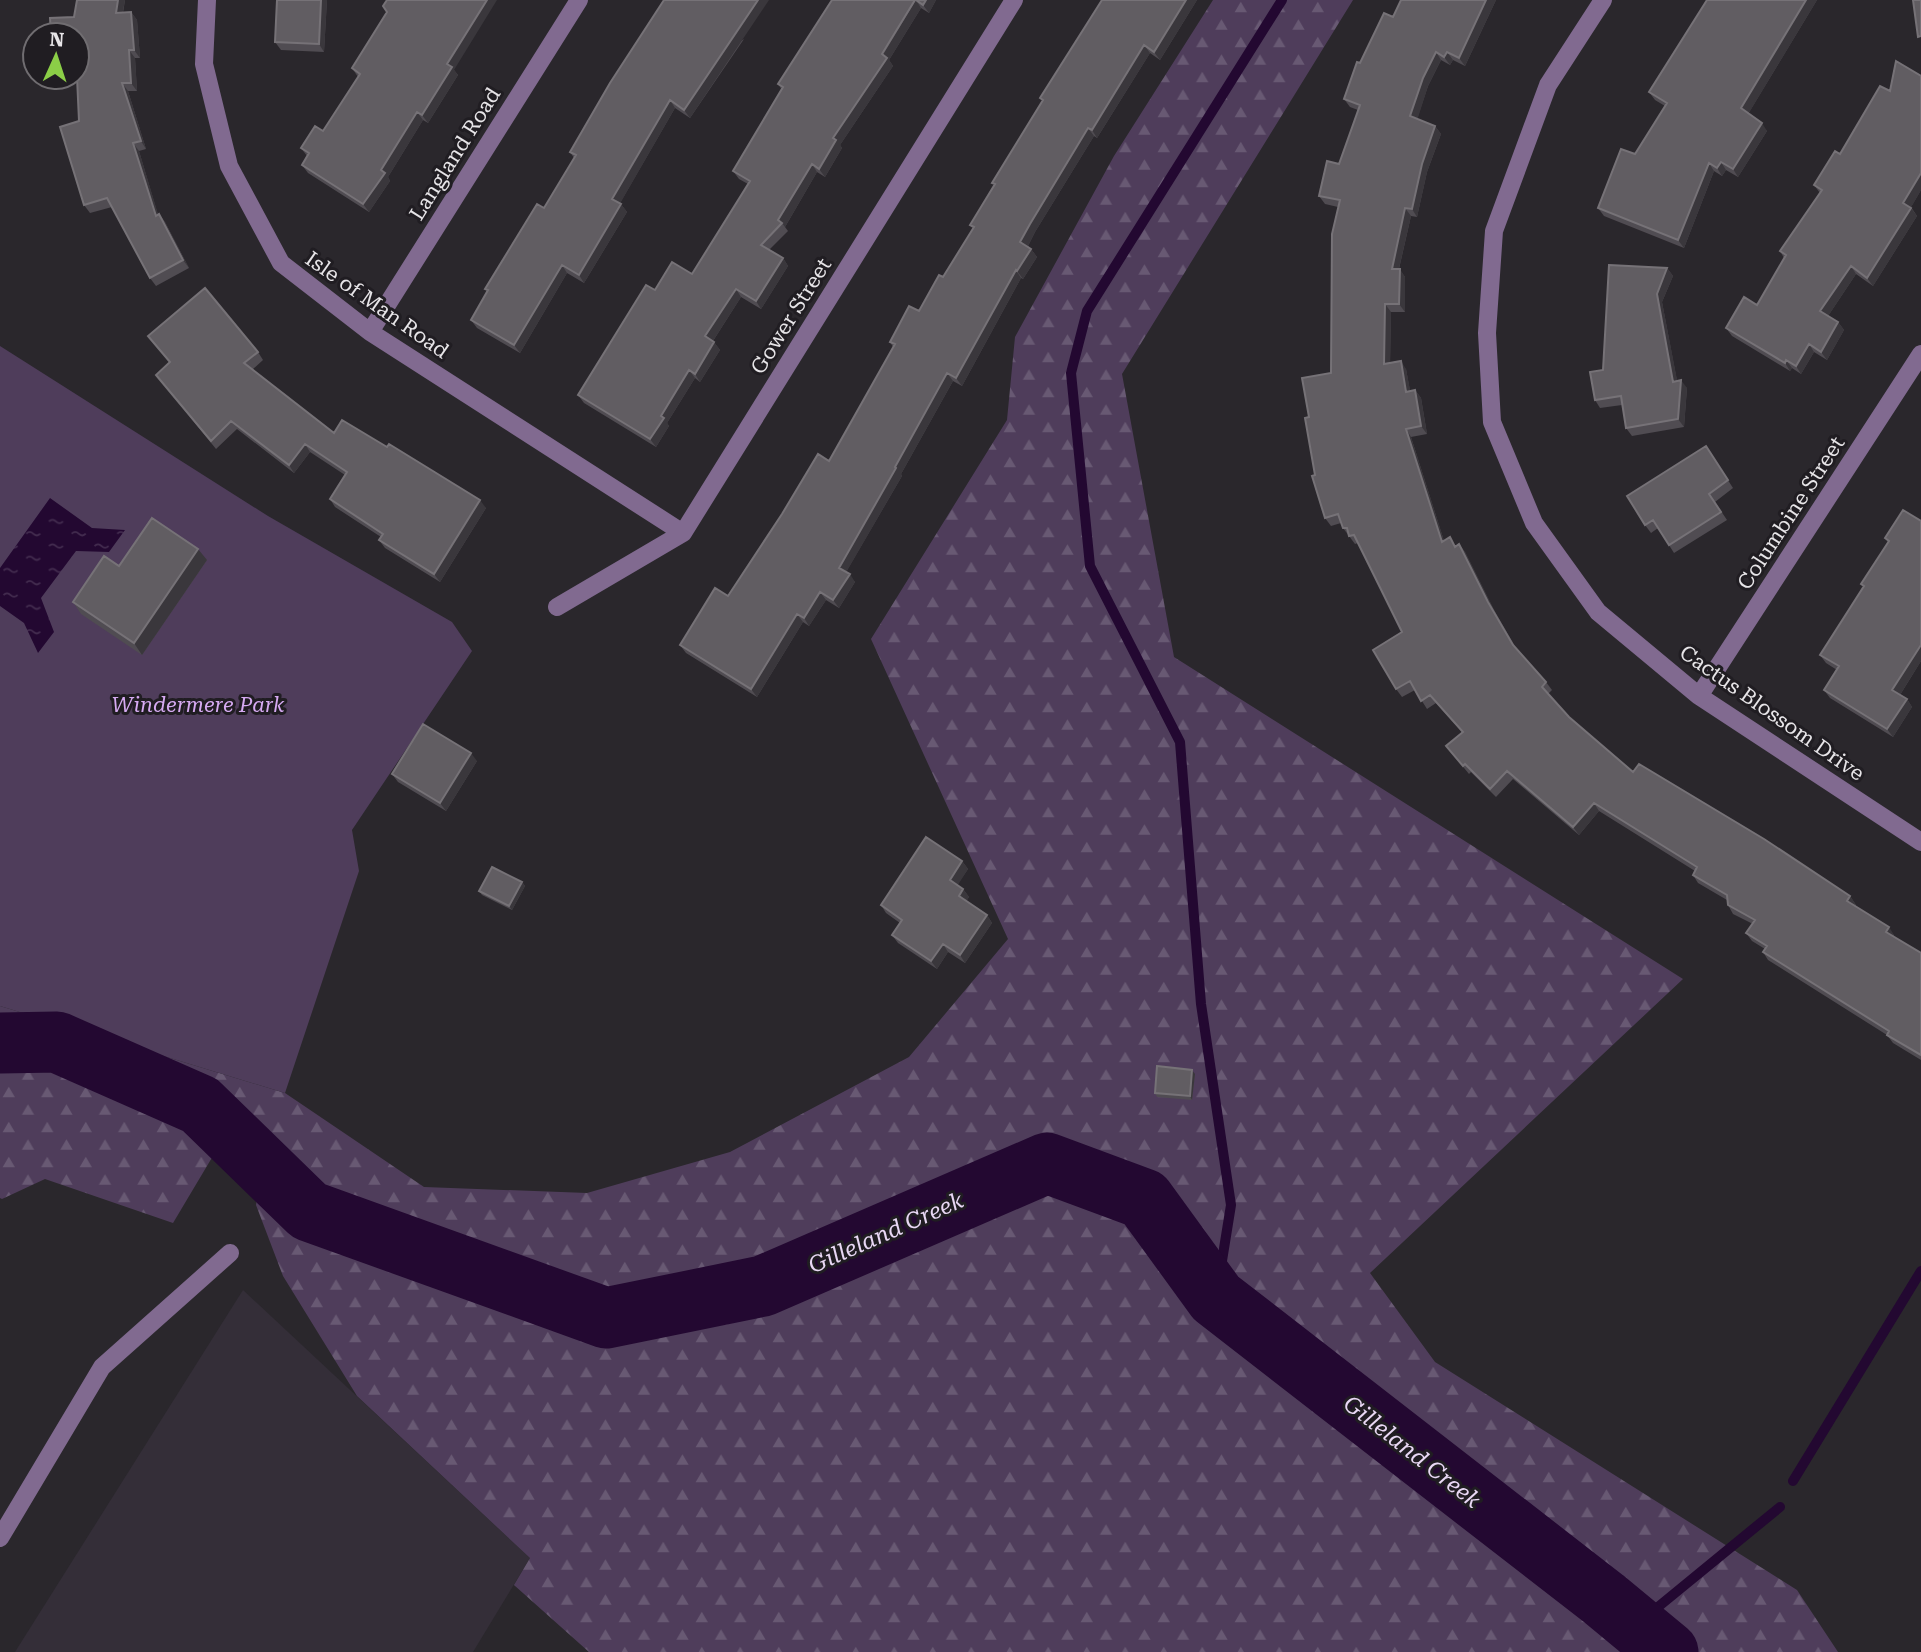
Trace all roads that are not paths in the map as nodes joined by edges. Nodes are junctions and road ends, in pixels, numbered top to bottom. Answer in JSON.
{"nodes":[{"id":1,"x":207,"y":0,"type":"edge"},
{"id":2,"x":579,"y":0,"type":"edge"},
{"id":3,"x":1014,"y":0,"type":"edge"},
{"id":4,"x":1603,"y":0,"type":"edge"},
{"id":5,"x":370,"y":332,"type":"junction"},
{"id":6,"x":1921,"y":354,"type":"edge"},
{"id":7,"x":683,"y":533,"type":"junction"},
{"id":8,"x":558,"y":607,"type":"dead end"},
{"id":9,"x":1699,"y":696,"type":"junction"},
{"id":10,"x":1921,"y":842,"type":"edge"},
{"id":11,"x":230,"y":1254,"type":"dead end"},
{"id":12,"x":0,"y":1538,"type":"edge"}],
"edges":[{"from":1,"to":5,"type":"street","name":"Isle of Man Road"},
{"from":2,"to":5,"type":"street","name":"Langland Road"},
{"from":3,"to":7,"type":"street","name":"Gower Street"},
{"from":4,"to":9,"type":"street","name":"Cactus Blossom Drive"},
{"from":5,"to":7,"type":"street","name":"Isle of Man Road"},
{"from":6,"to":9,"type":"street","name":"Columbine Street"},
{"from":7,"to":8,"type":"street","name":"Gower Street"},
{"from":9,"to":10,"type":"street","name":"Cactus Blossom Drive"},
{"from":11,"to":12,"type":"street"}]}
